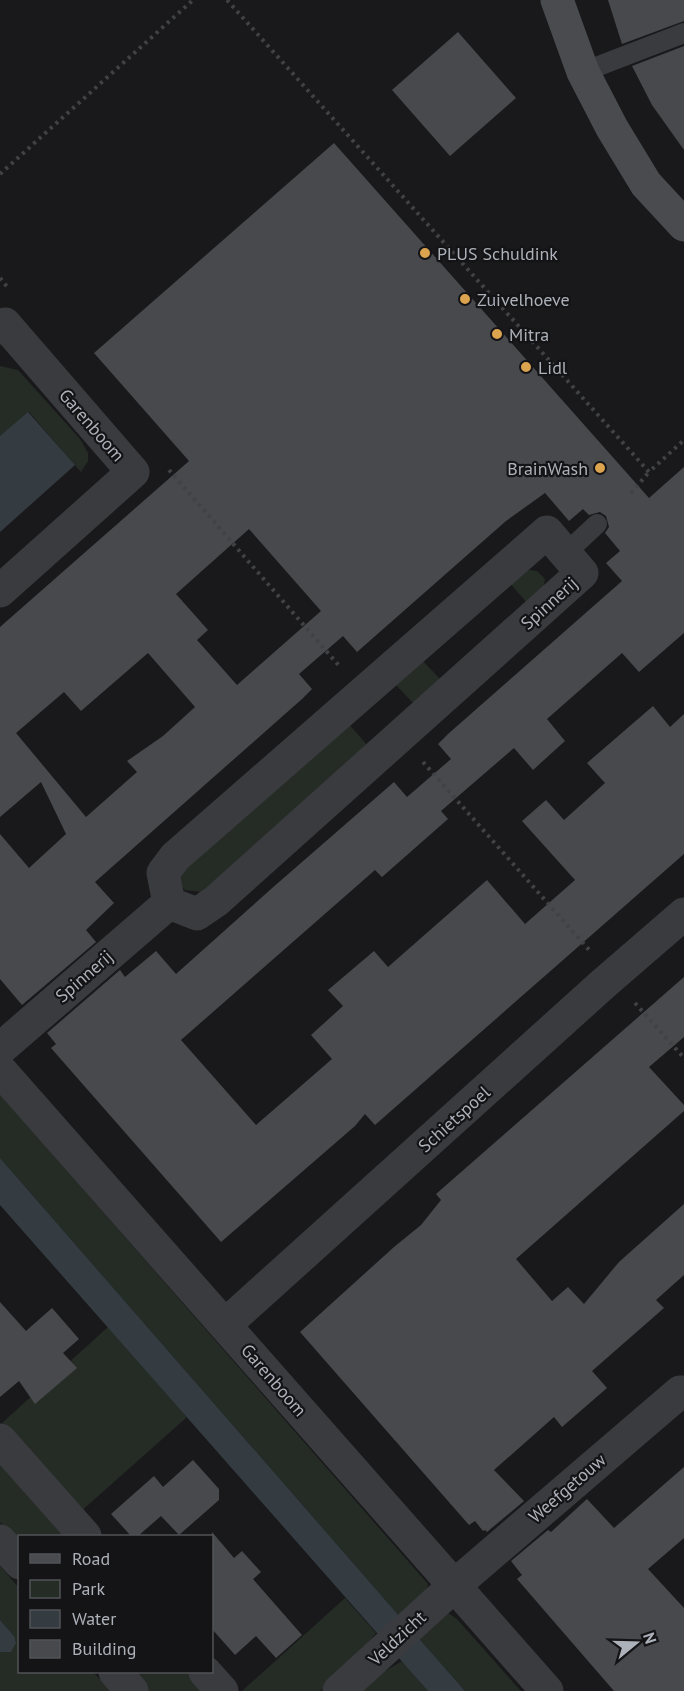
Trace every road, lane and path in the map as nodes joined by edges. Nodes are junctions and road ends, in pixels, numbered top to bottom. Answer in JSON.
{"nodes":[{"id":1,"x":193,"y":0,"type":"edge"},
{"id":2,"x":226,"y":0,"type":"edge"},
{"id":3,"x":557,"y":0,"type":"edge"},
{"id":4,"x":684,"y":33,"type":"edge"},
{"id":5,"x":583,"y":72,"type":"junction"},
{"id":6,"x":0,"y":174,"type":"edge"},
{"id":7,"x":684,"y":225,"type":"edge"},
{"id":8,"x":3,"y":326,"type":"edge"},
{"id":9,"x":684,"y":440,"type":"edge"},
{"id":10,"x":649,"y":472,"type":"junction"},
{"id":11,"x":631,"y":492,"type":"dead end"},
{"id":12,"x":597,"y":524,"type":"dead end"},
{"id":13,"x":566,"y":553,"type":"junction"},
{"id":14,"x":0,"y":591,"type":"edge"},
{"id":15,"x":169,"y":903,"type":"junction"},
{"id":16,"x":684,"y":914,"type":"edge"},
{"id":17,"x":0,"y":1049,"type":"edge"},
{"id":18,"x":0,"y":1070,"type":"edge"},
{"id":19,"x":225,"y":1325,"type":"junction"},
{"id":20,"x":683,"y":1387,"type":"edge"},
{"id":21,"x":0,"y":1440,"type":"edge"},
{"id":22,"x":84,"y":1535,"type":"edge"},
{"id":23,"x":0,"y":1541,"type":"edge"},
{"id":24,"x":18,"y":1561,"type":"edge"},
{"id":25,"x":454,"y":1584,"type":"junction"},
{"id":26,"x":117,"y":1673,"type":"edge"},
{"id":27,"x":207,"y":1673,"type":"edge"},
{"id":28,"x":132,"y":1691,"type":"edge"},
{"id":29,"x":222,"y":1691,"type":"edge"},
{"id":30,"x":339,"y":1691,"type":"edge"},
{"id":31,"x":547,"y":1691,"type":"edge"}],
"edges":[{"from":1,"to":6,"type":"path"},
{"from":2,"to":10,"type":"path"},
{"from":3,"to":5,"type":"street"},
{"from":4,"to":5,"type":"lane"},
{"from":5,"to":7,"type":"street"},
{"from":8,"to":14,"type":"street","name":"Garenboom"},
{"from":9,"to":10,"type":"path"},
{"from":10,"to":11,"type":"path"},
{"from":12,"to":13,"type":"lane"},
{"from":13,"to":15,"type":"street","name":"Spinnerij"},
{"from":13,"to":15,"type":"street","name":"Spinnerij"},
{"from":15,"to":17,"type":"street","name":"Spinnerij"},
{"from":16,"to":19,"type":"street","name":"Schietspoel"},
{"from":18,"to":19,"type":"street","name":"Garenboom"},
{"from":19,"to":25,"type":"street","name":"Garenboom"},
{"from":20,"to":25,"type":"street","name":"Weefgetouw"},
{"from":21,"to":22,"type":"street"},
{"from":23,"to":24,"type":"street"},
{"from":25,"to":30,"type":"street","name":"Veldzicht"},
{"from":25,"to":31,"type":"street","name":"Garenboom"},
{"from":26,"to":28,"type":"street"},
{"from":27,"to":29,"type":"street"}]}
